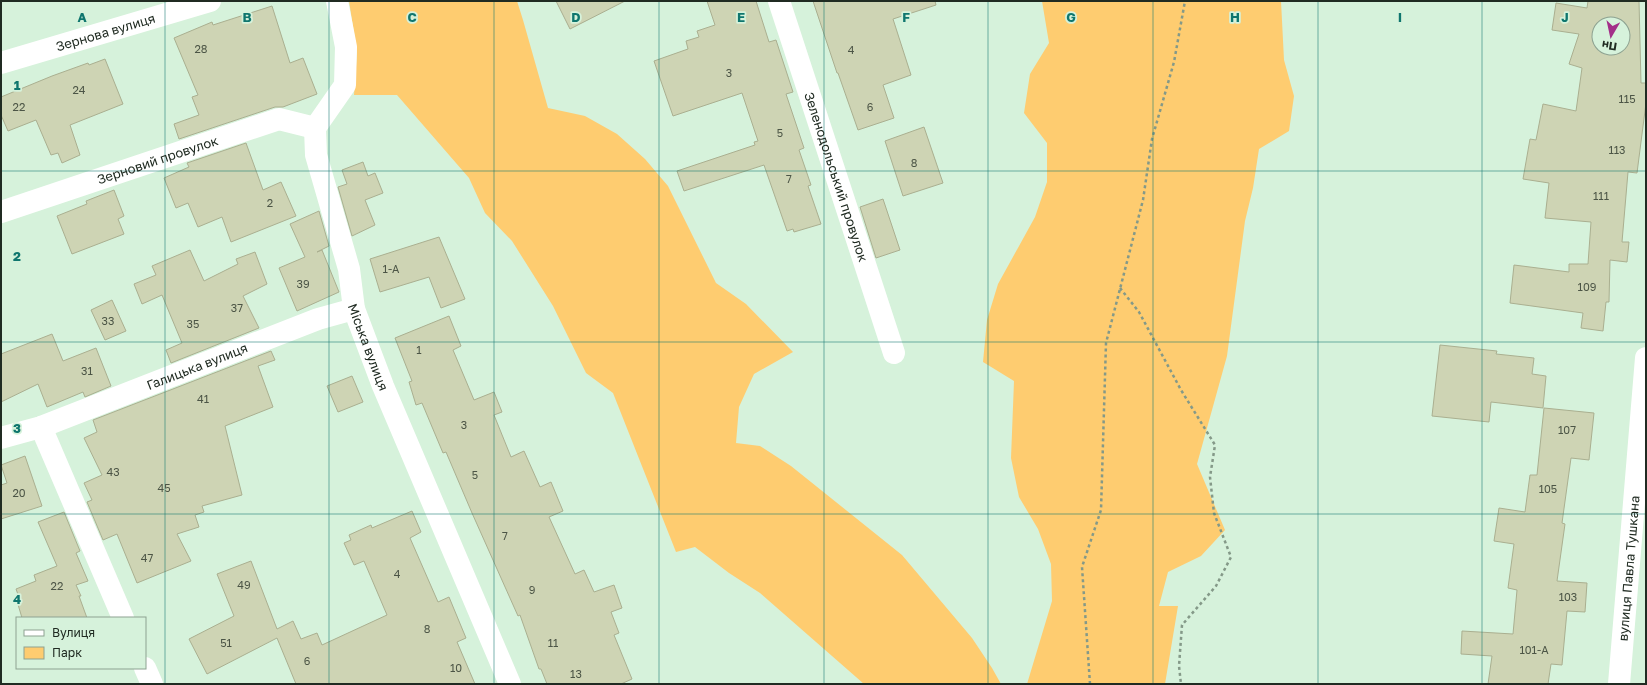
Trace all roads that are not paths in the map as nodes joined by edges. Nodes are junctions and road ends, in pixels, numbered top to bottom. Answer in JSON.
{"nodes":[{"id":1,"x":210,"y":1,"type":"edge"},
{"id":2,"x":337,"y":1,"type":"edge"},
{"id":3,"x":779,"y":1,"type":"edge"},
{"id":4,"x":1,"y":63,"type":"edge"},
{"id":5,"x":315,"y":128,"type":"junction"},
{"id":6,"x":1,"y":212,"type":"edge"},
{"id":7,"x":354,"y":308,"type":"junction"},
{"id":8,"x":894,"y":353,"type":"dead end"},
{"id":9,"x":1646,"y":358,"type":"edge"},
{"id":10,"x":41,"y":427,"type":"junction"},
{"id":11,"x":1,"y":438,"type":"edge"},
{"id":12,"x":1637,"y":578,"type":"edge"},
{"id":13,"x":123,"y":617,"type":"edge"},
{"id":14,"x":145,"y":669,"type":"edge"},
{"id":15,"x":152,"y":684,"type":"edge"},
{"id":16,"x":510,"y":684,"type":"edge"},
{"id":17,"x":1619,"y":684,"type":"edge"}],
"edges":[{"from":1,"to":4,"type":"street","name":"Зернова вулиця"},
{"from":2,"to":5,"type":"street"},
{"from":3,"to":8,"type":"street","name":"Зеленодольський провулок"},
{"from":5,"to":6,"type":"street","name":"Зерновий провулок"},
{"from":5,"to":7,"type":"street","name":"Міська вулиця"},
{"from":7,"to":10,"type":"street","name":"Галицька вулиця"},
{"from":7,"to":16,"type":"street","name":"Міська вулиця"},
{"from":9,"to":12,"type":"street","name":"вулиця Павла Тушкана"},
{"from":10,"to":11,"type":"street","name":"Галицька вулиця"},
{"from":10,"to":13,"type":"street"},
{"from":12,"to":17,"type":"street","name":"вулиця Павла Тушкана"},
{"from":14,"to":15,"type":"street"}]}
